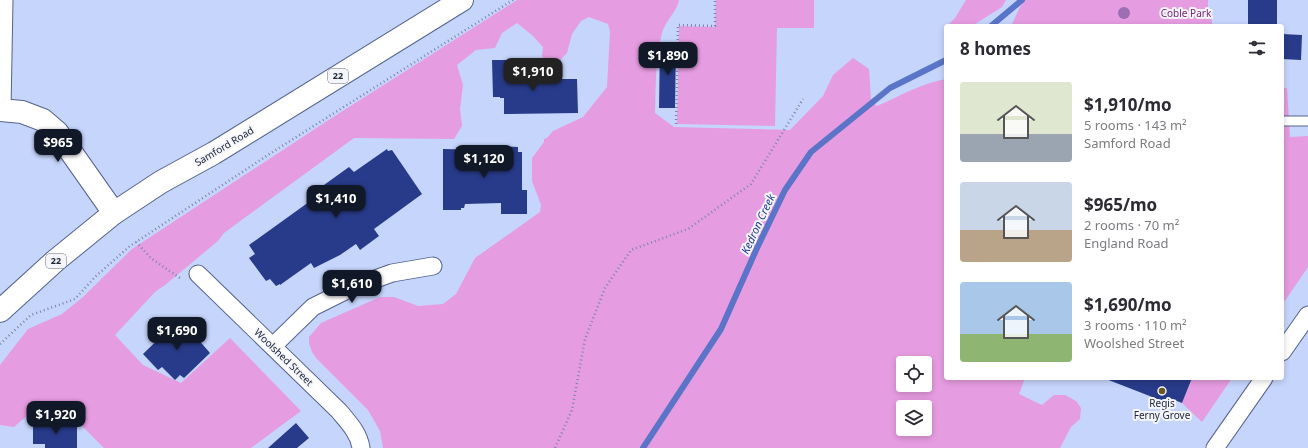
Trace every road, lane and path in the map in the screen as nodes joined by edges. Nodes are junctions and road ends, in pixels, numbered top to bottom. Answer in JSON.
{"nodes":[{"id":1,"x":4,"y":0,"type":"edge"},
{"id":2,"x":462,"y":0,"type":"edge"},
{"id":3,"x":513,"y":0,"type":"edge"},
{"id":4,"x":715,"y":0,"type":"edge"},
{"id":5,"x":803,"y":99,"type":"dead end"},
{"id":6,"x":1,"y":110,"type":"edge"},
{"id":7,"x":1284,"y":121,"type":"edge"},
{"id":8,"x":1308,"y":121,"type":"edge"},
{"id":9,"x":676,"y":124,"type":"dead end"},
{"id":10,"x":114,"y":213,"type":"junction"},
{"id":11,"x":136,"y":242,"type":"junction"},
{"id":12,"x":433,"y":266,"type":"dead end"},
{"id":13,"x":198,"y":274,"type":"dead end"},
{"id":14,"x":182,"y":279,"type":"dead end"},
{"id":15,"x":0,"y":311,"type":"edge"},
{"id":16,"x":1308,"y":315,"type":"edge"},
{"id":17,"x":0,"y":344,"type":"edge"},
{"id":18,"x":273,"y":346,"type":"junction"},
{"id":19,"x":1284,"y":349,"type":"edge"},
{"id":20,"x":1263,"y":380,"type":"edge"},
{"id":21,"x":361,"y":448,"type":"edge"},
{"id":22,"x":555,"y":448,"type":"edge"},
{"id":23,"x":1215,"y":448,"type":"edge"}],
"edges":[{"from":1,"to":6,"type":"street"},
{"from":2,"to":10,"type":"main road","name":"Samford Road","number":"22"},
{"from":3,"to":11,"type":"path"},
{"from":4,"to":9,"type":"path"},
{"from":5,"to":22,"type":"path"},
{"from":6,"to":10,"type":"main road"},
{"from":7,"to":8,"type":"lane"},
{"from":10,"to":15,"type":"main road","name":"Samford Road","number":"22"},
{"from":11,"to":14,"type":"path"},
{"from":11,"to":17,"type":"path"},
{"from":12,"to":18,"type":"street"},
{"from":13,"to":18,"type":"street","name":"Woolshed Street"},
{"from":16,"to":19,"type":"street"},
{"from":18,"to":21,"type":"street","name":"Woolshed Street"},
{"from":20,"to":23,"type":"street"}]}
